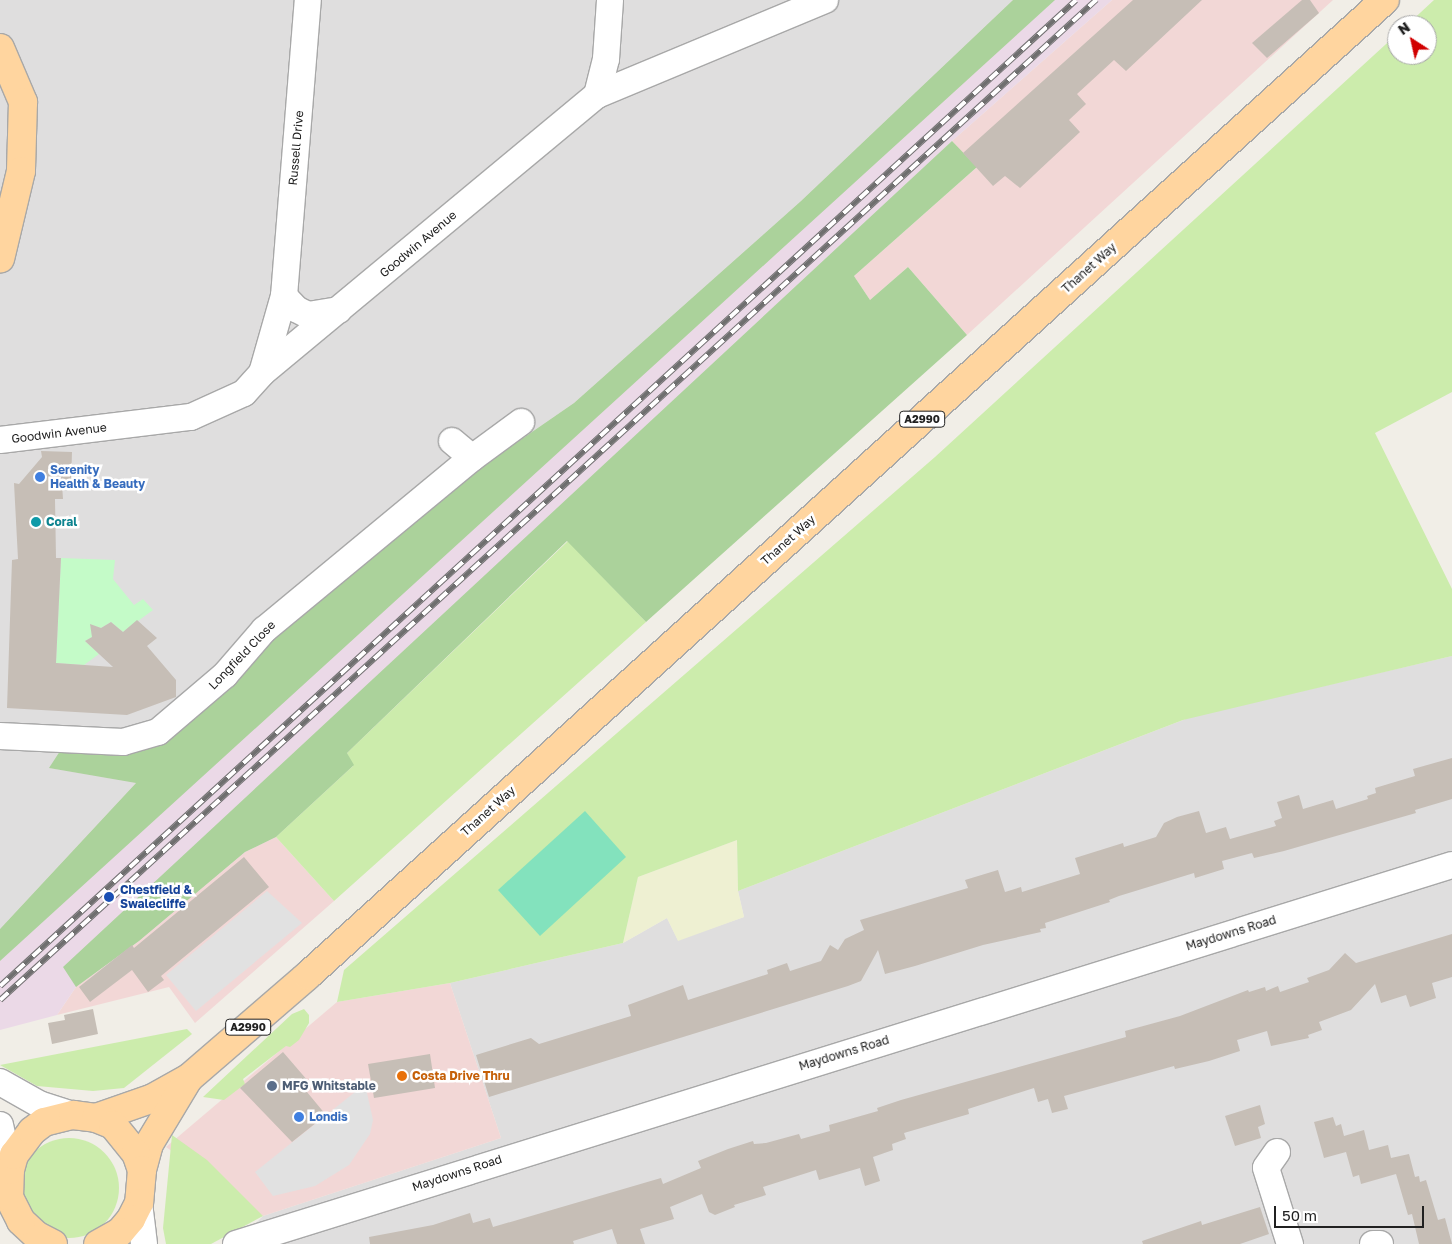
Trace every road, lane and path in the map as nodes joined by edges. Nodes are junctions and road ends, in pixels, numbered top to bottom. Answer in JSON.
{"nodes":[{"id":1,"x":308,"y":0,"type":"edge"},
{"id":2,"x":610,"y":0,"type":"edge"},
{"id":3,"x":825,"y":0,"type":"edge"},
{"id":4,"x":1386,"y":0,"type":"edge"},
{"id":5,"x":0,"y":48,"type":"edge"},
{"id":6,"x":596,"y":95,"type":"junction"},
{"id":7,"x":0,"y":259,"type":"edge"},
{"id":8,"x":284,"y":296,"type":"junction"},
{"id":9,"x":339,"y":310,"type":"junction"},
{"id":10,"x":262,"y":373,"type":"junction"},
{"id":11,"x":521,"y":422,"type":"dead end"},
{"id":12,"x":0,"y":440,"type":"edge"},
{"id":13,"x":452,"y":441,"type":"dead end"},
{"id":14,"x":472,"y":458,"type":"junction"},
{"id":15,"x":0,"y":736,"type":"edge"},
{"id":16,"x":1452,"y":865,"type":"edge"},
{"id":17,"x":189,"y":1078,"type":"junction"},
{"id":18,"x":0,"y":1082,"type":"edge"},
{"id":19,"x":85,"y":1116,"type":"junction"},
{"id":20,"x":0,"y":1125,"type":"edge"},
{"id":21,"x":1277,"y":1152,"type":"dead end"},
{"id":22,"x":10,"y":1170,"type":"junction"},
{"id":23,"x":142,"y":1170,"type":"junction"},
{"id":24,"x":139,"y":1203,"type":"junction"},
{"id":25,"x":4,"y":1206,"type":"edge"},
{"id":26,"x":53,"y":1244,"type":"edge"},
{"id":27,"x":98,"y":1244,"type":"edge"},
{"id":28,"x":144,"y":1244,"type":"edge"},
{"id":29,"x":236,"y":1244,"type":"edge"},
{"id":30,"x":1290,"y":1244,"type":"edge"},
{"id":31,"x":1373,"y":1244,"type":"edge"},
{"id":32,"x":1380,"y":1244,"type":"edge"}],
"edges":[{"from":1,"to":8,"type":"street","name":"Russell Drive"},
{"from":2,"to":6,"type":"street"},
{"from":3,"to":6,"type":"street","name":"Goodwin Avenue"},
{"from":4,"to":17,"type":"main road","name":"Thanet Way","number":"A2990"},
{"from":5,"to":7,"type":"main road"},
{"from":6,"to":9,"type":"street","name":"Goodwin Avenue"},
{"from":8,"to":9,"type":"street"},
{"from":8,"to":10,"type":"street","name":"Russell Drive"},
{"from":9,"to":10,"type":"street","name":"Goodwin Avenue"},
{"from":10,"to":12,"type":"street","name":"Goodwin Avenue"},
{"from":11,"to":14,"type":"street","name":"Longfield Close"},
{"from":13,"to":14,"type":"street"},
{"from":14,"to":15,"type":"street","name":"Longfield Close"},
{"from":16,"to":29,"type":"street","name":"Maydowns Road"},
{"from":17,"to":19,"type":"main road","name":"Thanet Way","number":"A2990"},
{"from":17,"to":23,"type":"main road","name":"Thanet Way","number":"A2990"},
{"from":18,"to":19,"type":"street"},
{"from":19,"to":22,"type":"main road","name":"Thanet Way"},
{"from":19,"to":23,"type":"main road"},
{"from":20,"to":22,"type":"street"},
{"from":21,"to":30,"type":"street"},
{"from":22,"to":25,"type":"main road"},
{"from":23,"to":24,"type":"main road","name":"Thanet Way"},
{"from":24,"to":27,"type":"main road"},
{"from":24,"to":28,"type":"street"},
{"from":25,"to":26,"type":"main road"},
{"from":31,"to":32,"type":"street"}]}
